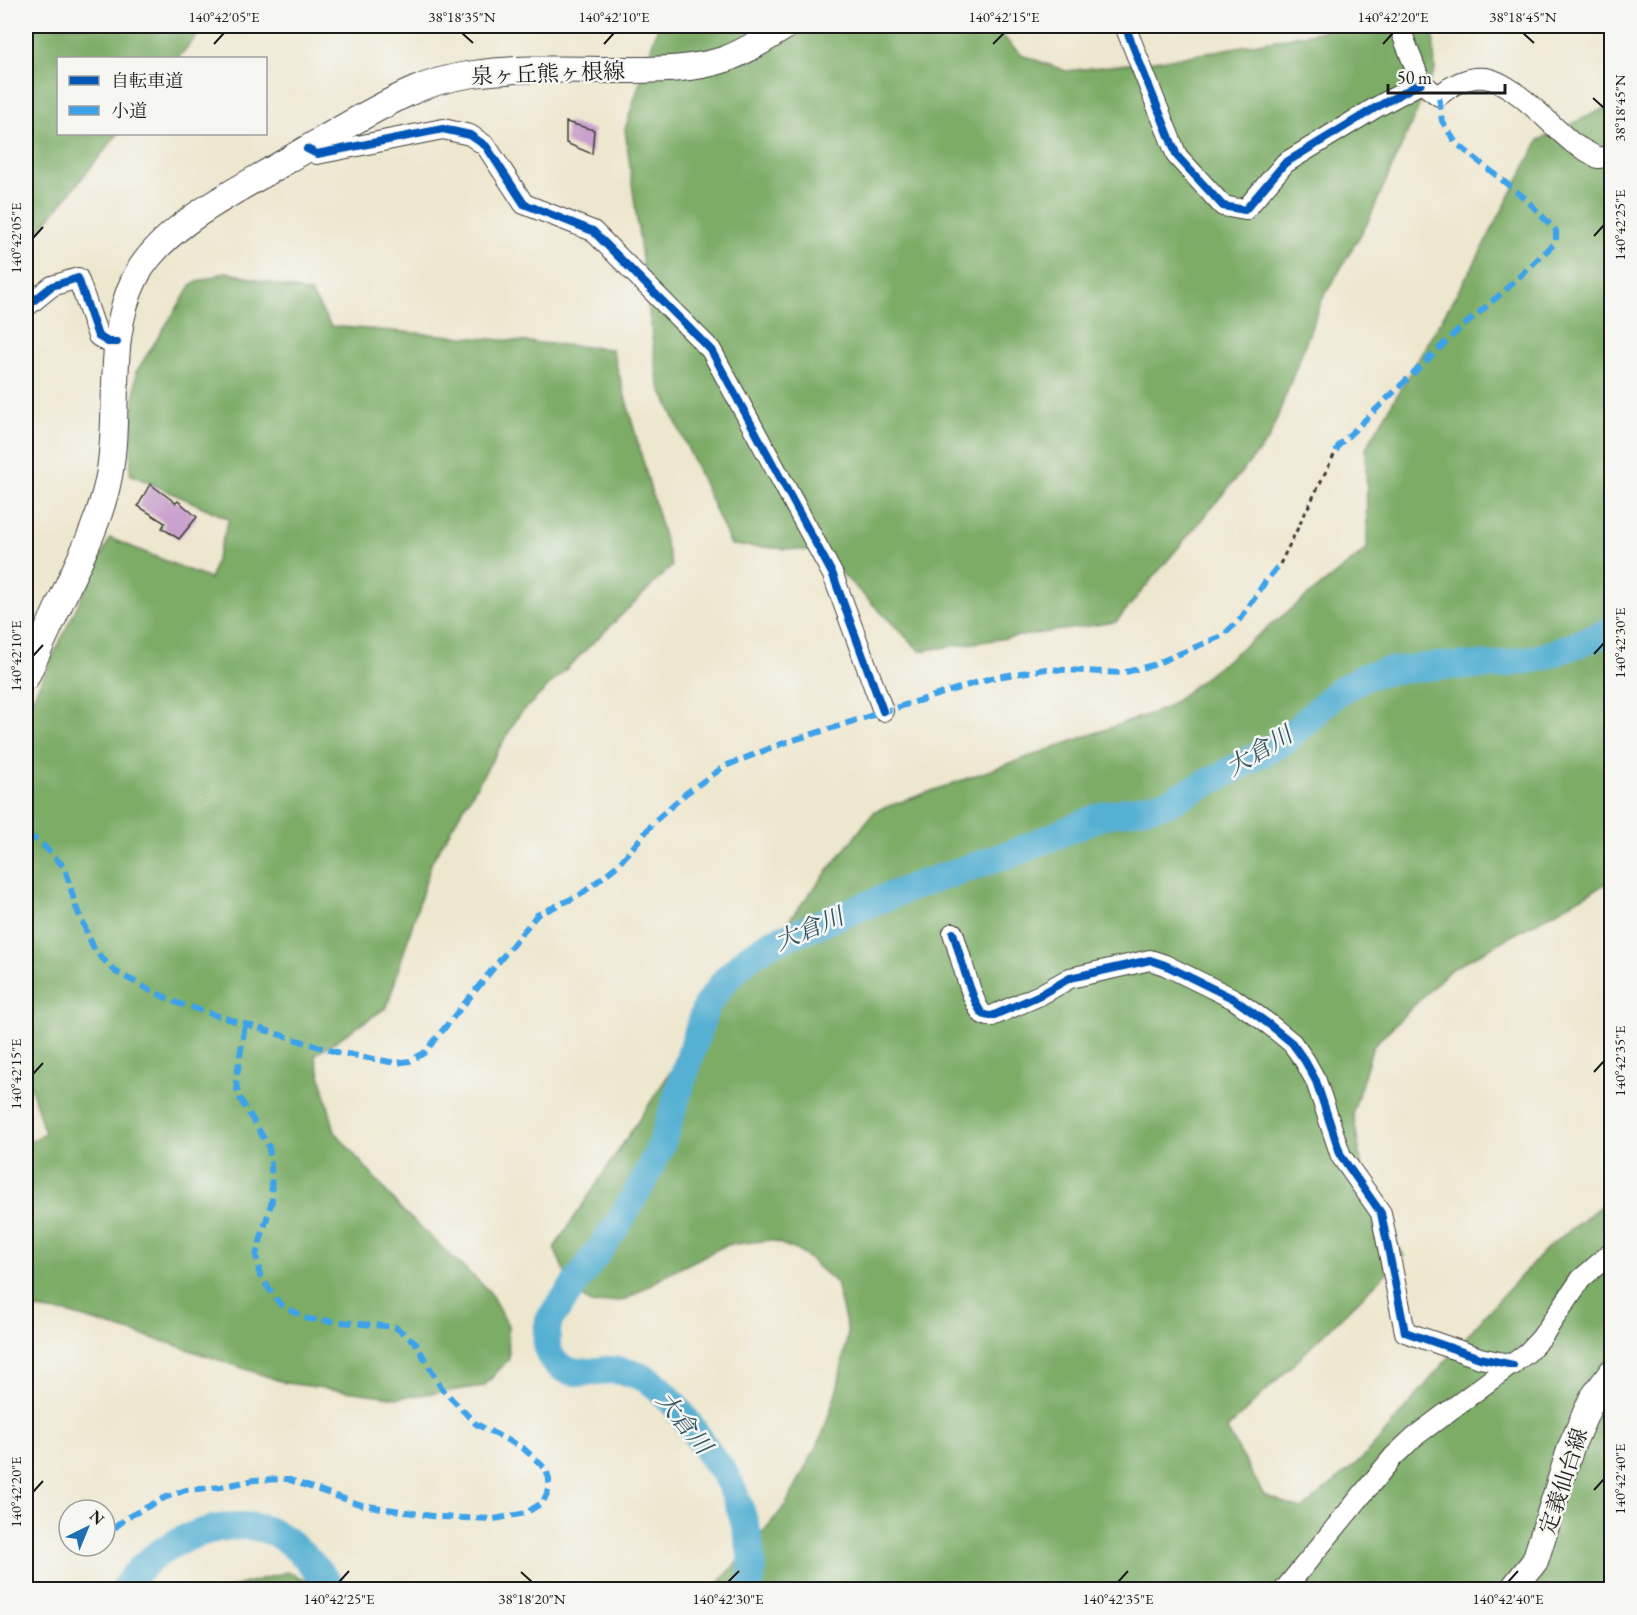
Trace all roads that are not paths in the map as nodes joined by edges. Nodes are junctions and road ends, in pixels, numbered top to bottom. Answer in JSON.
{"nodes":[{"id":1,"x":786,"y":26,"type":"edge"},
{"id":2,"x":1125,"y":26,"type":"edge"},
{"id":3,"x":1399,"y":26,"type":"edge"},
{"id":4,"x":1421,"y":83,"type":"junction"},
{"id":5,"x":307,"y":149,"type":"junction"},
{"id":6,"x":1611,"y":156,"type":"edge"},
{"id":7,"x":26,"y":307,"type":"edge"},
{"id":8,"x":117,"y":342,"type":"junction"},
{"id":9,"x":26,"y":677,"type":"edge"},
{"id":10,"x":883,"y":711,"type":"dead end"},
{"id":11,"x":953,"y":933,"type":"dead end"},
{"id":12,"x":1611,"y":1252,"type":"edge"},
{"id":13,"x":1513,"y":1365,"type":"junction"},
{"id":14,"x":1611,"y":1372,"type":"edge"},
{"id":15,"x":1284,"y":1590,"type":"edge"},
{"id":16,"x":1512,"y":1590,"type":"edge"}],
"edges":[{"from":1,"to":5,"type":"main road","name":"泉ヶ丘熊ヶ根線"},
{"from":2,"to":4,"type":"street"},
{"from":3,"to":4,"type":"street"},
{"from":4,"to":6,"type":"street"},
{"from":5,"to":8,"type":"main road","name":"泉ヶ丘熊ヶ根線"},
{"from":5,"to":10,"type":"street"},
{"from":7,"to":8,"type":"street"},
{"from":8,"to":9,"type":"main road","name":"泉ヶ丘熊ヶ根線"},
{"from":11,"to":13,"type":"street"},
{"from":12,"to":13,"type":"street"},
{"from":13,"to":15,"type":"street"},
{"from":14,"to":16,"type":"main road","name":"定義仙台線"}]}
